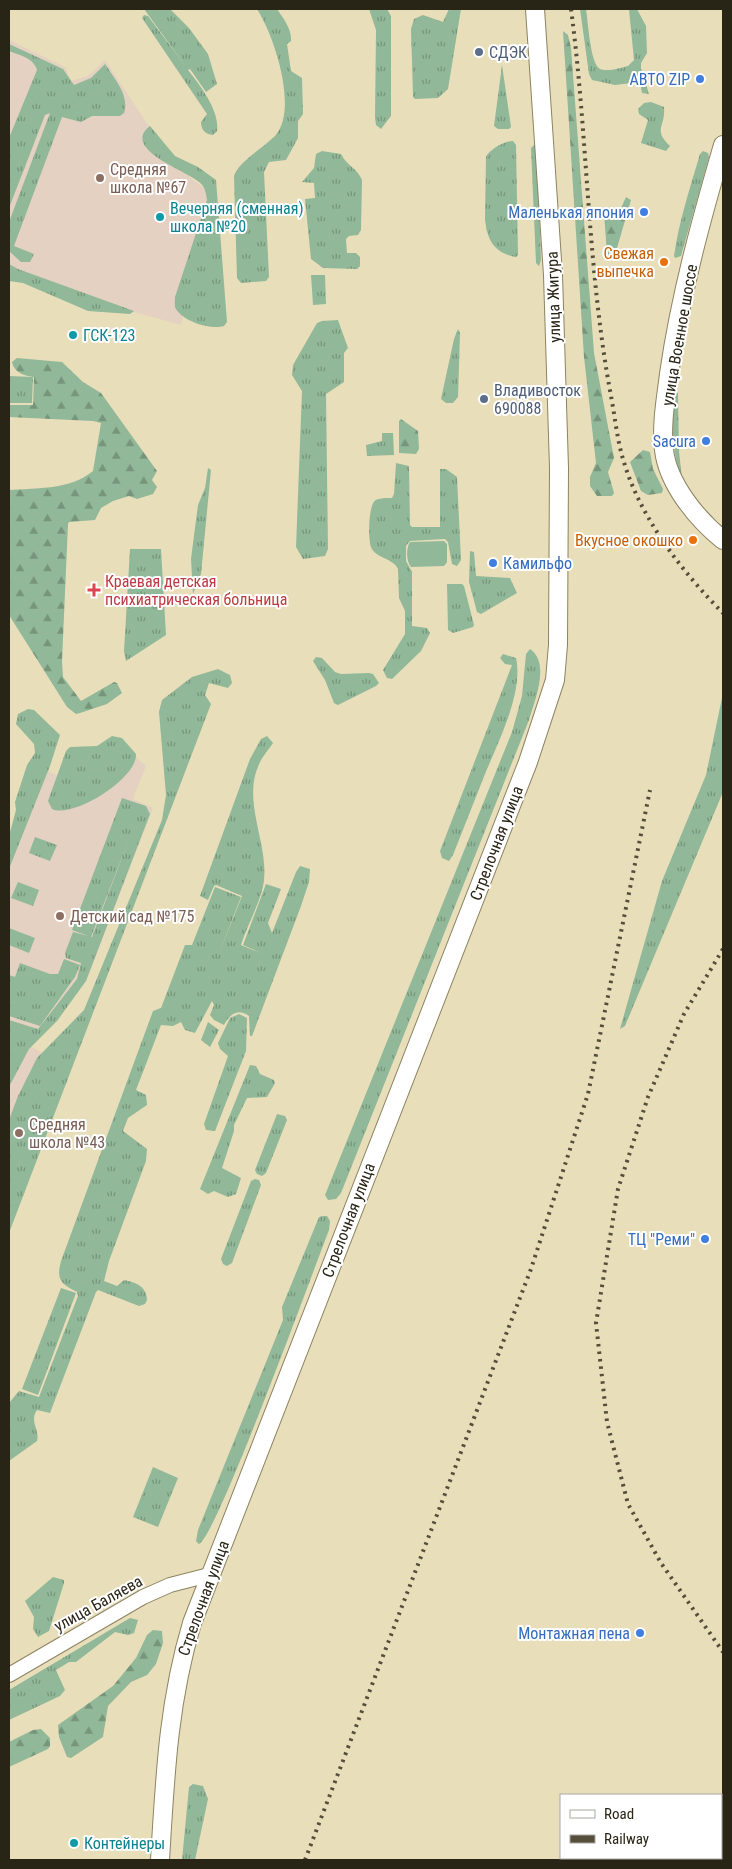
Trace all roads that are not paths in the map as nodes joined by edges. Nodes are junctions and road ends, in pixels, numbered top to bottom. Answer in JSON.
{"nodes":[{"id":1,"x":535,"y":9,"type":"edge"},
{"id":2,"x":723,"y":146,"type":"edge"},
{"id":3,"x":723,"y":540,"type":"edge"},
{"id":4,"x":559,"y":585,"type":"joint"},
{"id":5,"x":209,"y":1576,"type":"junction"},
{"id":6,"x":9,"y":1675,"type":"edge"},
{"id":7,"x":160,"y":1860,"type":"edge"}],
"edges":[{"from":1,"to":4,"type":"main road","name":"улица Жигура"},
{"from":2,"to":3,"type":"main road","name":"улица Военное шоссе"},
{"from":4,"to":5,"type":"main road","name":"Стрелочная улица"},
{"from":5,"to":6,"type":"street","name":"улица Баляева"},
{"from":5,"to":7,"type":"main road","name":"Стрелочная улица"}]}
